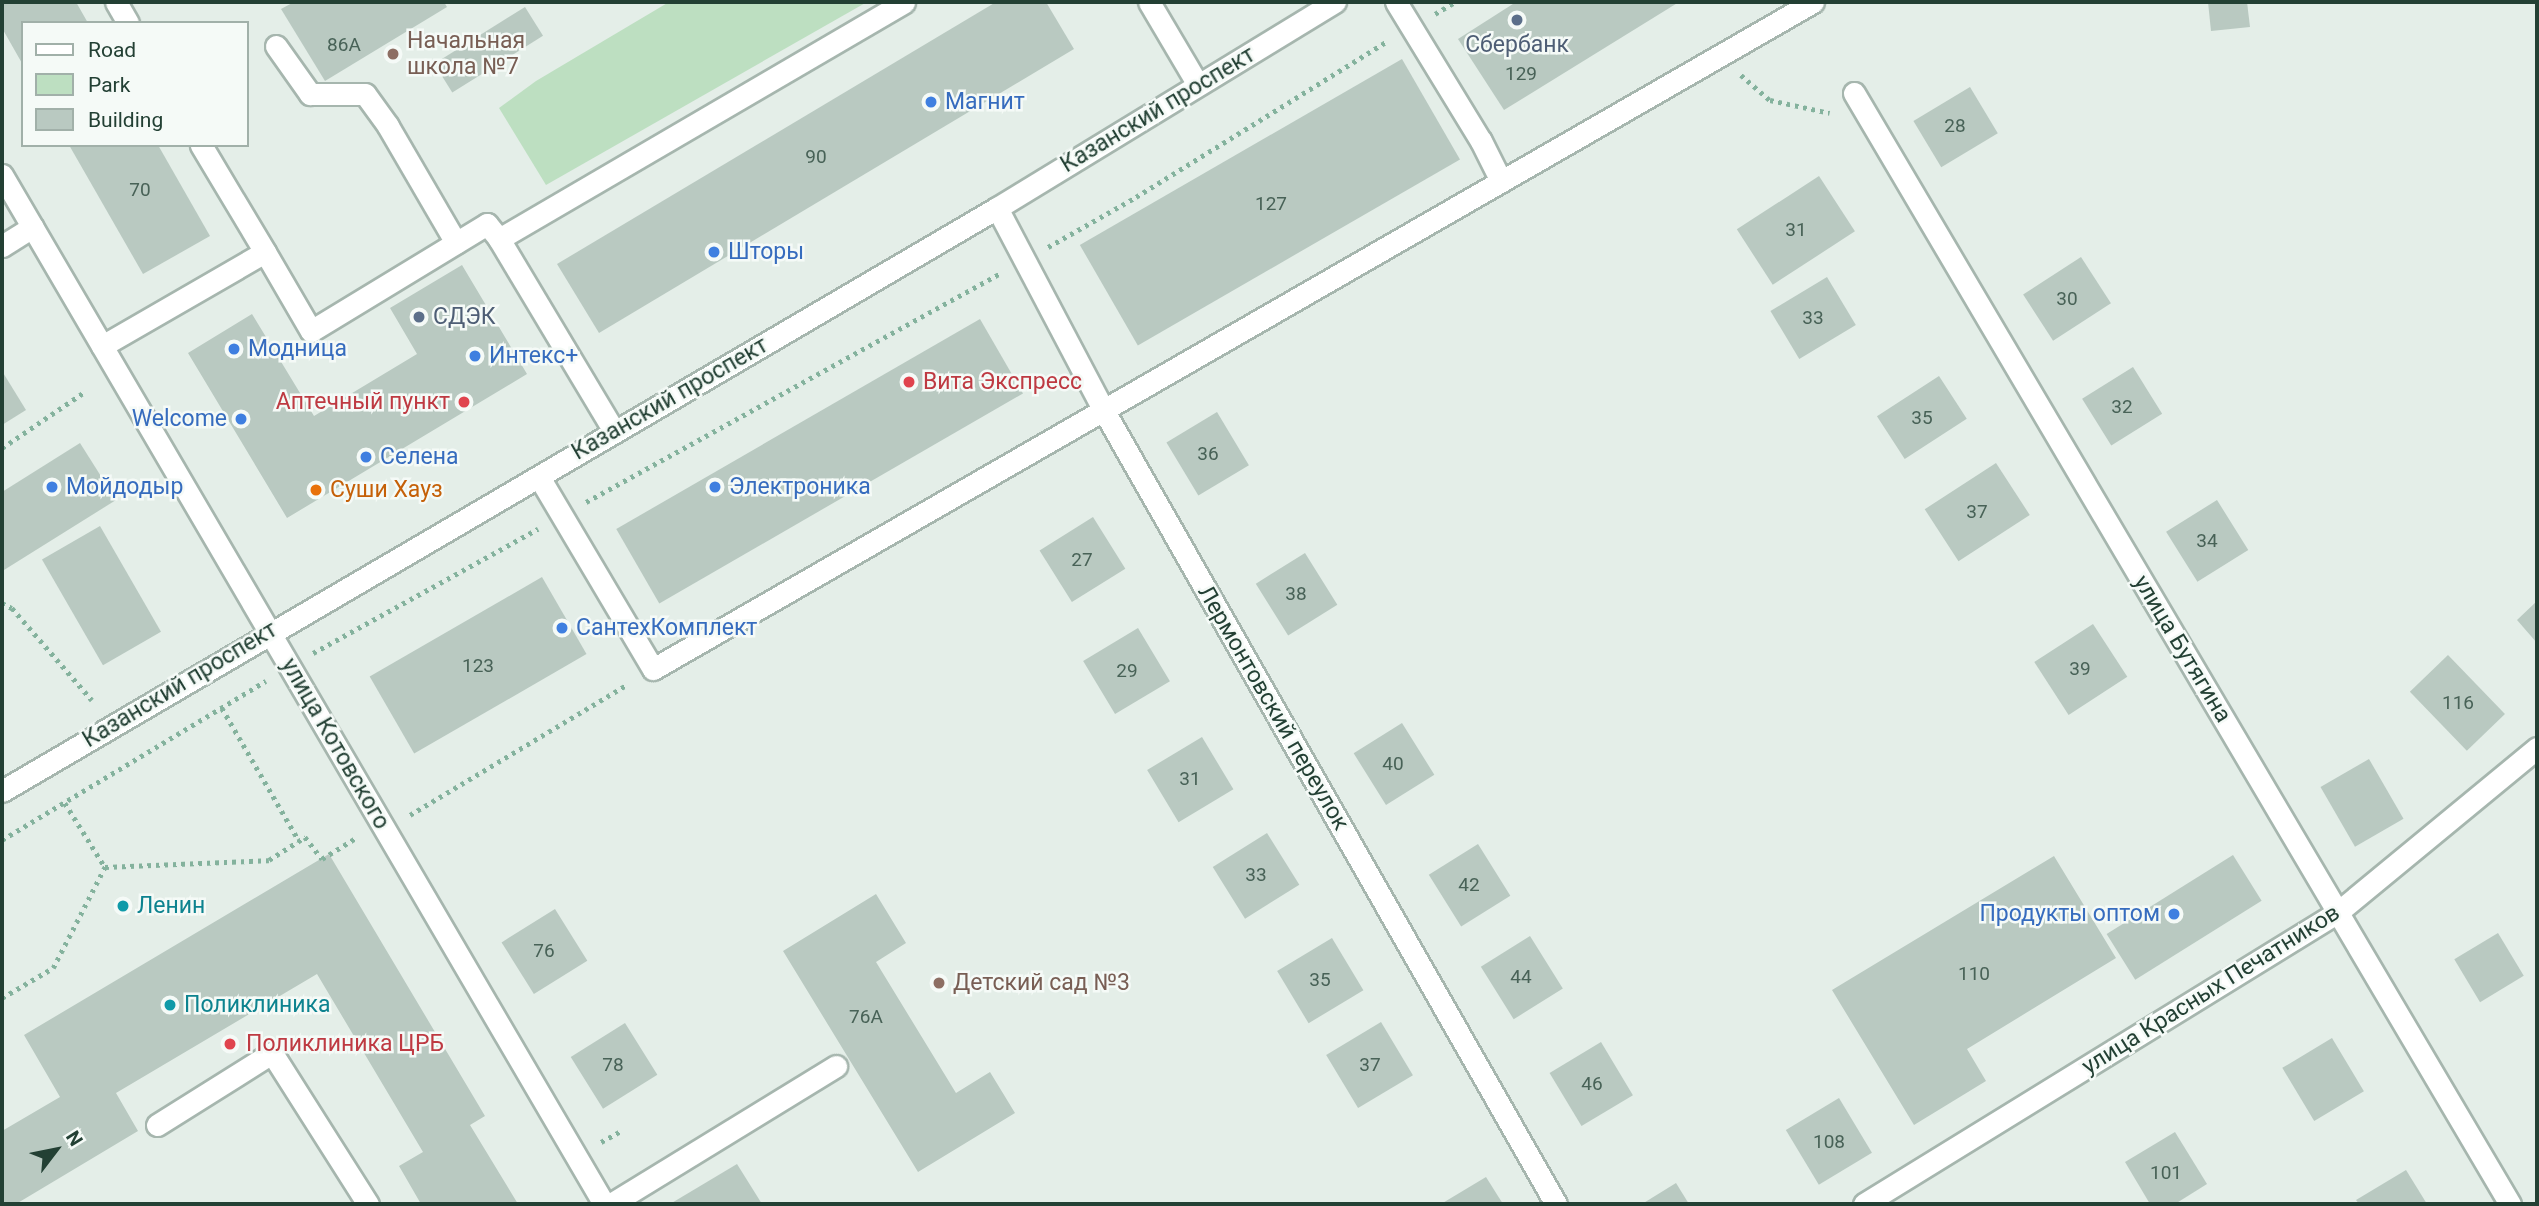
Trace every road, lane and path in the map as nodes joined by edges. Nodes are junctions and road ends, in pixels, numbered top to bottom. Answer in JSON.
{"nodes":[{"id":1,"x":116,"y":2,"type":"edge"},
{"id":2,"x":904,"y":2,"type":"edge"},
{"id":3,"x":1149,"y":2,"type":"edge"},
{"id":4,"x":1335,"y":2,"type":"edge"},
{"id":5,"x":1396,"y":2,"type":"edge"},
{"id":6,"x":1455,"y":2,"type":"edge"},
{"id":7,"x":1813,"y":2,"type":"edge"},
{"id":8,"x":127,"y":21,"type":"edge"},
{"id":9,"x":1412,"y":27,"type":"junction"},
{"id":10,"x":276,"y":46,"type":"dead end"},
{"id":11,"x":1720,"y":56,"type":"junction"},
{"id":12,"x":1198,"y":85,"type":"junction"},
{"id":13,"x":1854,"y":93,"type":"dead end"},
{"id":14,"x":1871,"y":121,"type":"junction"},
{"id":15,"x":202,"y":147,"type":"edge"},
{"id":16,"x":2,"y":174,"type":"edge"},
{"id":17,"x":1501,"y":181,"type":"junction"},
{"id":18,"x":998,"y":208,"type":"junction"},
{"id":19,"x":32,"y":227,"type":"junction"},
{"id":20,"x":499,"y":239,"type":"junction"},
{"id":21,"x":456,"y":243,"type":"junction"},
{"id":22,"x":2,"y":246,"type":"edge"},
{"id":23,"x":264,"y":252,"type":"junction"},
{"id":24,"x":1025,"y":260,"type":"junction"},
{"id":25,"x":102,"y":345,"type":"junction"},
{"id":26,"x":83,"y":393,"type":"dead end"},
{"id":27,"x":1104,"y":411,"type":"junction"},
{"id":28,"x":614,"y":431,"type":"junction"},
{"id":29,"x":2,"y":448,"type":"edge"},
{"id":30,"x":539,"y":477,"type":"junction"},
{"id":31,"x":562,"y":515,"type":"junction"},
{"id":32,"x":2,"y":603,"type":"edge"},
{"id":33,"x":270,"y":632,"type":"junction"},
{"id":34,"x":289,"y":666,"type":"junction"},
{"id":35,"x":653,"y":669,"type":"junction"},
{"id":36,"x":92,"y":700,"type":"dead end"},
{"id":37,"x":222,"y":708,"type":"junction"},
{"id":38,"x":2537,"y":748,"type":"edge"},
{"id":39,"x":2,"y":791,"type":"edge"},
{"id":40,"x":65,"y":803,"type":"junction"},
{"id":41,"x":383,"y":826,"type":"junction"},
{"id":42,"x":2,"y":840,"type":"edge"},
{"id":43,"x":299,"y":841,"type":"junction"},
{"id":44,"x":105,"y":867,"type":"junction"},
{"id":45,"x":2338,"y":912,"type":"junction"},
{"id":46,"x":2,"y":998,"type":"edge"},
{"id":47,"x":836,"y":1066,"type":"dead end"},
{"id":48,"x":157,"y":1125,"type":"dead end"},
{"id":49,"x":368,"y":1204,"type":"edge"},
{"id":50,"x":604,"y":1204,"type":"edge"},
{"id":51,"x":611,"y":1204,"type":"edge"},
{"id":52,"x":1556,"y":1204,"type":"edge"},
{"id":53,"x":1864,"y":1204,"type":"edge"},
{"id":54,"x":2510,"y":1204,"type":"edge"}],
"edges":[{"from":1,"to":8,"type":"street"},
{"from":2,"to":20,"type":"street"},
{"from":3,"to":12,"type":"street"},
{"from":4,"to":12,"type":"street","name":"Казанский проспект"},
{"from":5,"to":9,"type":"street"},
{"from":6,"to":9,"type":"path"},
{"from":7,"to":11,"type":"street"},
{"from":9,"to":17,"type":"street"},
{"from":9,"to":24,"type":"path"},
{"from":10,"to":21,"type":"street"},
{"from":11,"to":14,"type":"path"},
{"from":11,"to":17,"type":"street"},
{"from":12,"to":18,"type":"street","name":"Казанский проспект"},
{"from":13,"to":14,"type":"street","name":"улица Бутягина"},
{"from":14,"to":45,"type":"street","name":"улица Бутягина"},
{"from":15,"to":23,"type":"street"},
{"from":16,"to":19,"type":"street","name":"улица Котовского"},
{"from":17,"to":27,"type":"street"},
{"from":18,"to":24,"type":"street","name":"Лермонтовский переулок"},
{"from":18,"to":28,"type":"street","name":"Казанский проспект"},
{"from":19,"to":22,"type":"street"},
{"from":19,"to":25,"type":"street","name":"улица Котовского"},
{"from":20,"to":21,"type":"street"},
{"from":20,"to":28,"type":"street"},
{"from":21,"to":23,"type":"street"},
{"from":23,"to":25,"type":"street"},
{"from":24,"to":27,"type":"street","name":"Лермонтовский переулок"},
{"from":24,"to":31,"type":"path"},
{"from":25,"to":33,"type":"street","name":"улица Котовского"},
{"from":26,"to":29,"type":"path"},
{"from":27,"to":35,"type":"street"},
{"from":27,"to":52,"type":"street","name":"Лермонтовский переулок"},
{"from":28,"to":30,"type":"street","name":"Казанский проспект"},
{"from":30,"to":31,"type":"street"},
{"from":30,"to":33,"type":"street","name":"Казанский проспект"},
{"from":31,"to":34,"type":"path"},
{"from":31,"to":35,"type":"street"},
{"from":32,"to":36,"type":"path"},
{"from":33,"to":34,"type":"street","name":"улица Котовского"},
{"from":33,"to":39,"type":"street","name":"Казанский проспект"},
{"from":34,"to":37,"type":"path"},
{"from":34,"to":41,"type":"street","name":"улица Котовского"},
{"from":35,"to":41,"type":"path"},
{"from":37,"to":40,"type":"path"},
{"from":37,"to":43,"type":"path"},
{"from":38,"to":45,"type":"street","name":"улица Красных Печатников"},
{"from":40,"to":42,"type":"path"},
{"from":40,"to":44,"type":"path"},
{"from":41,"to":43,"type":"path"},
{"from":41,"to":50,"type":"street","name":"улица Котовского"},
{"from":43,"to":44,"type":"path"},
{"from":44,"to":46,"type":"path"},
{"from":45,"to":53,"type":"street","name":"улица Красных Печатников"},
{"from":45,"to":54,"type":"street","name":"улица Бутягина"},
{"from":47,"to":51,"type":"street"},
{"from":48,"to":49,"type":"street"}]}
